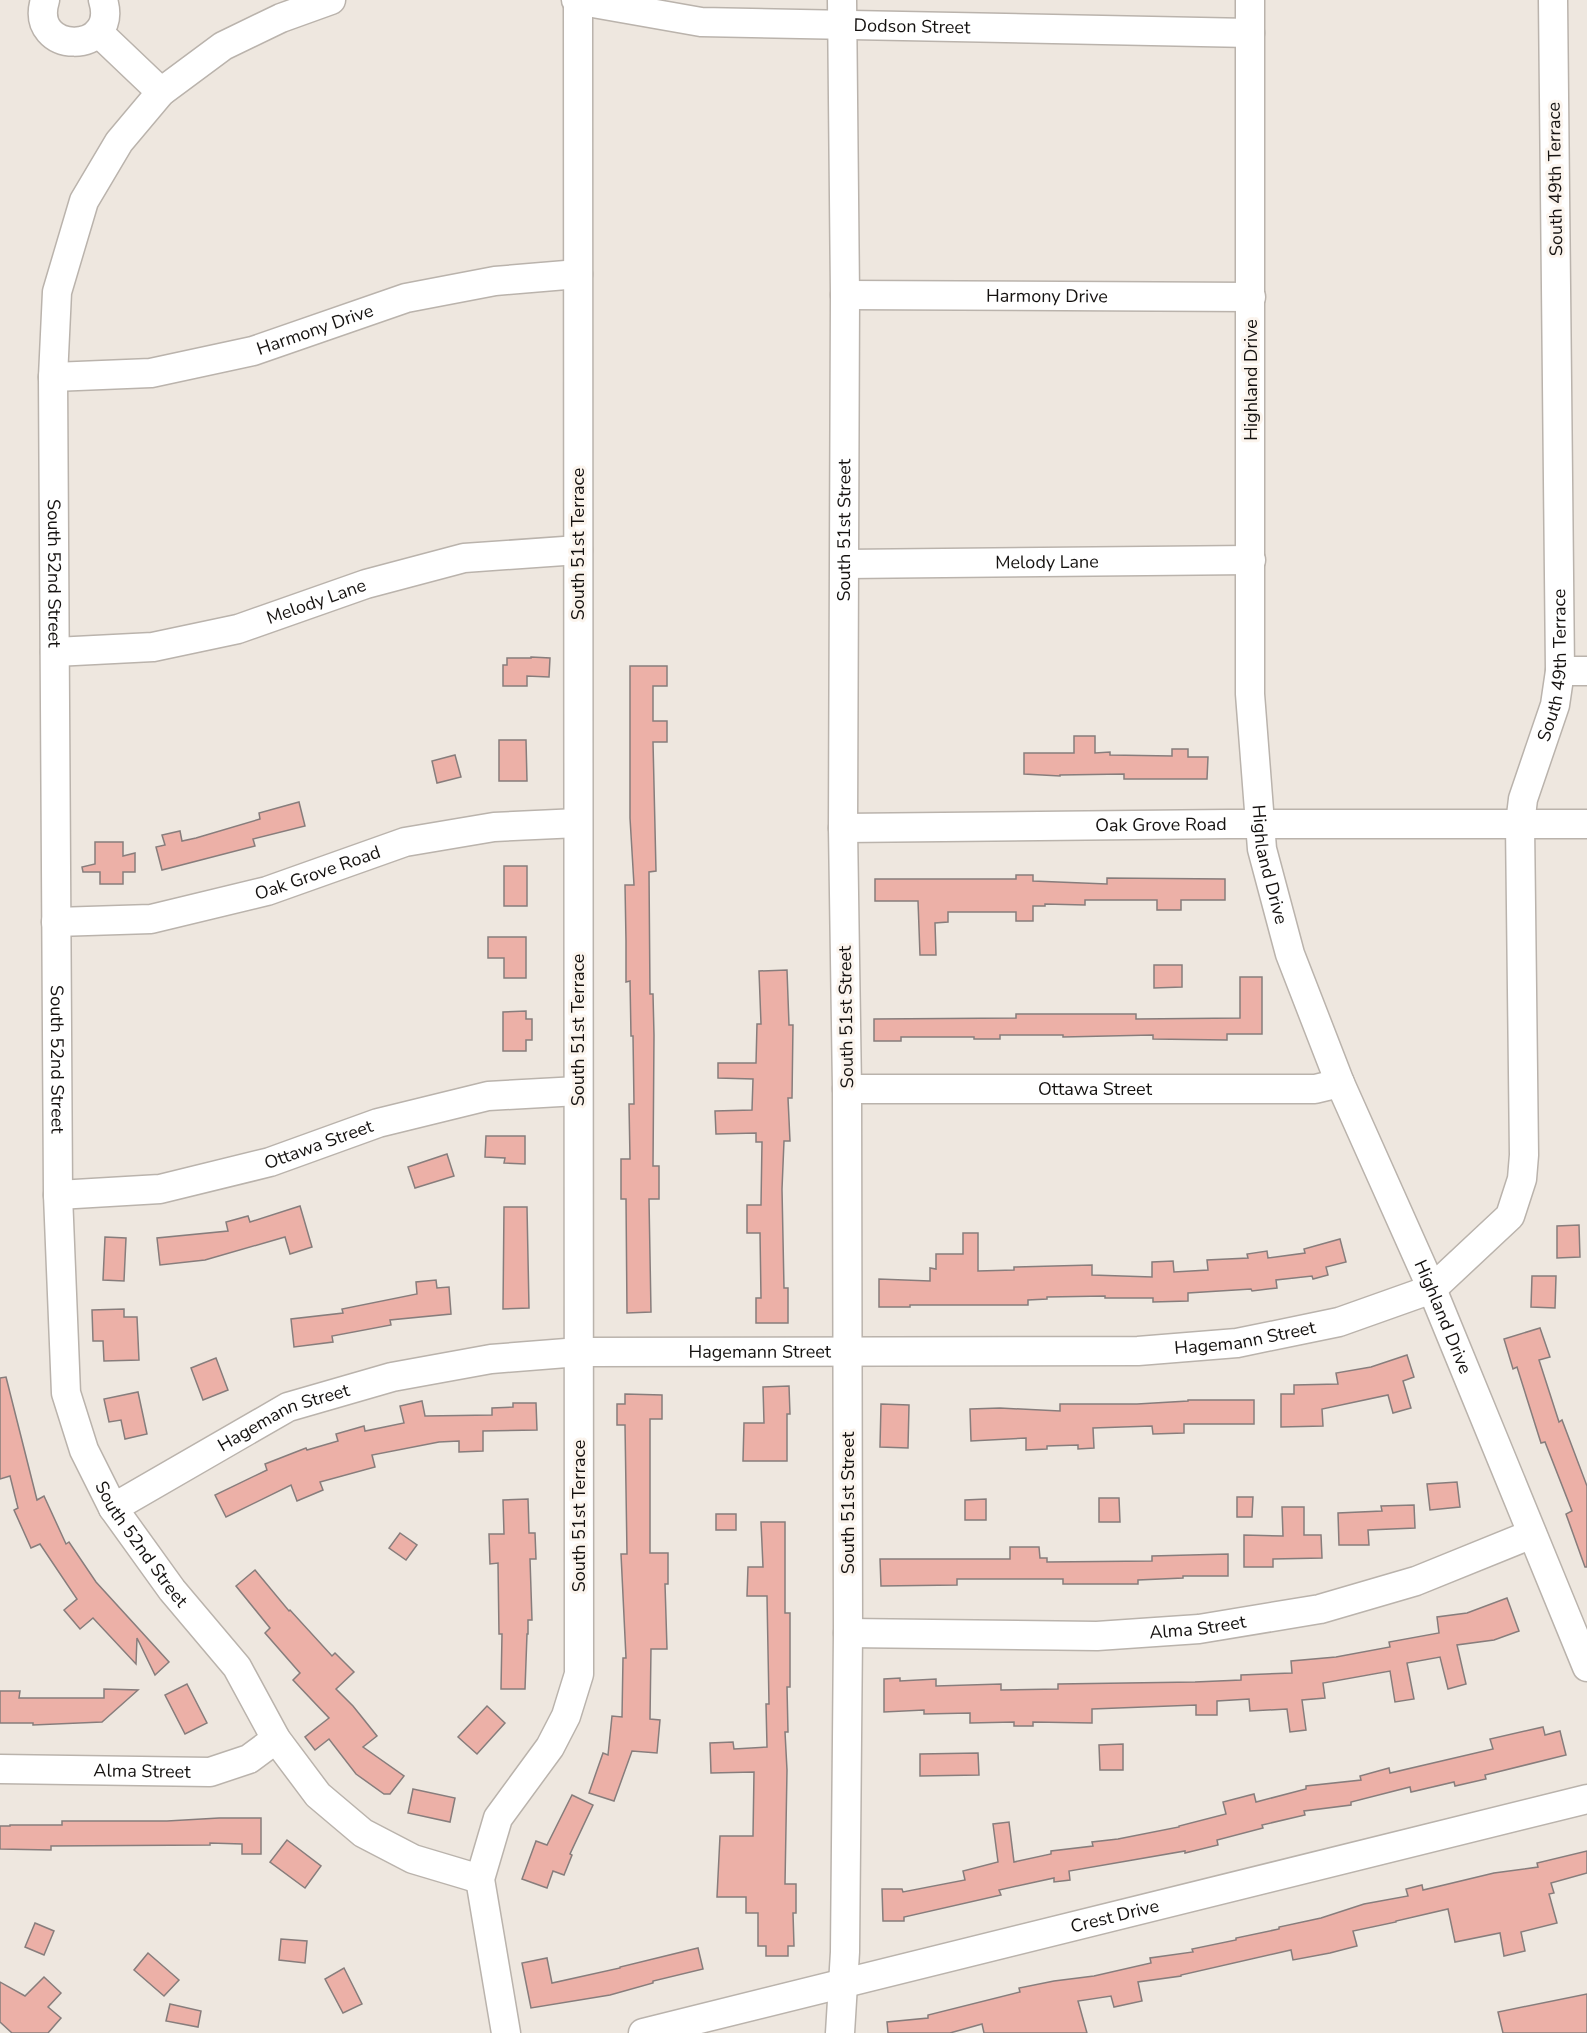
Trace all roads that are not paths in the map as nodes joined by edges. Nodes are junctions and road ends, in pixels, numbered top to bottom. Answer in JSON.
{"nodes":[{"id":1,"x":45,"y":0,"type":"edge"},
{"id":2,"x":103,"y":0,"type":"edge"},
{"id":3,"x":331,"y":0,"type":"edge"},
{"id":4,"x":577,"y":0,"type":"edge"},
{"id":5,"x":1250,"y":0,"type":"edge"},
{"id":6,"x":1553,"y":0,"type":"edge"},
{"id":7,"x":842,"y":13,"type":"edge"},
{"id":8,"x":98,"y":32,"type":"junction"},
{"id":9,"x":1250,"y":33,"type":"junction"},
{"id":10,"x":161,"y":92,"type":"junction"},
{"id":11,"x":578,"y":274,"type":"junction"},
{"id":12,"x":844,"y":295,"type":"junction"},
{"id":13,"x":1251,"y":297,"type":"junction"},
{"id":14,"x":53,"y":377,"type":"junction"},
{"id":15,"x":578,"y":550,"type":"junction"},
{"id":16,"x":1251,"y":560,"type":"junction"},
{"id":17,"x":845,"y":564,"type":"junction"},
{"id":18,"x":55,"y":652,"type":"junction"},
{"id":19,"x":1574,"y":671,"type":"edge"},
{"id":20,"x":578,"y":823,"type":"junction"},
{"id":21,"x":1520,"y":824,"type":"junction"},
{"id":22,"x":1587,"y":824,"type":"edge"},
{"id":23,"x":1259,"y":825,"type":"junction"},
{"id":24,"x":843,"y":828,"type":"junction"},
{"id":25,"x":56,"y":922,"type":"junction"},
{"id":26,"x":1340,"y":1083,"type":"junction"},
{"id":27,"x":847,"y":1089,"type":"junction"},
{"id":28,"x":578,"y":1091,"type":"junction"},
{"id":29,"x":58,"y":1195,"type":"junction"},
{"id":30,"x":1432,"y":1289,"type":"junction"},
{"id":31,"x":847,"y":1351,"type":"junction"},
{"id":32,"x":579,"y":1352,"type":"junction"},
{"id":33,"x":113,"y":1508,"type":"junction"},
{"id":34,"x":1532,"y":1534,"type":"junction"},
{"id":35,"x":848,"y":1633,"type":"junction"},
{"id":36,"x":1587,"y":1667,"type":"edge"},
{"id":37,"x":276,"y":1739,"type":"junction"},
{"id":38,"x":0,"y":1769,"type":"edge"},
{"id":39,"x":1587,"y":1799,"type":"edge"},
{"id":40,"x":480,"y":1879,"type":"junction"},
{"id":41,"x":844,"y":1984,"type":"junction"},
{"id":42,"x":506,"y":2033,"type":"edge"},
{"id":43,"x":643,"y":2033,"type":"edge"},
{"id":44,"x":840,"y":2033,"type":"edge"}],
"edges":[{"from":1,"to":8,"type":"street"},
{"from":2,"to":8,"type":"street"},
{"from":3,"to":10,"type":"street"},
{"from":4,"to":7,"type":"street","name":"Dodson Street"},
{"from":4,"to":11,"type":"street","name":"South 51st Terrace"},
{"from":5,"to":9,"type":"street","name":"Highland Drive"},
{"from":6,"to":19,"type":"street","name":"South 49th Terrace"},
{"from":7,"to":9,"type":"street","name":"Dodson Street"},
{"from":7,"to":12,"type":"street","name":"South 51st Street"},
{"from":8,"to":10,"type":"street"},
{"from":9,"to":13,"type":"street","name":"Highland Drive"},
{"from":10,"to":14,"type":"street","name":"South 52nd Street"},
{"from":11,"to":14,"type":"street","name":"Harmony Drive"},
{"from":11,"to":15,"type":"street","name":"South 51st Terrace"},
{"from":12,"to":13,"type":"street","name":"Harmony Drive"},
{"from":12,"to":17,"type":"street","name":"South 51st Street"},
{"from":13,"to":16,"type":"street","name":"Highland Drive"},
{"from":14,"to":18,"type":"street","name":"South 52nd Street"},
{"from":15,"to":18,"type":"street","name":"Melody Lane"},
{"from":15,"to":20,"type":"street","name":"South 51st Terrace"},
{"from":16,"to":17,"type":"street","name":"Melody Lane"},
{"from":16,"to":23,"type":"street","name":"Highland Drive"},
{"from":17,"to":24,"type":"street","name":"South 51st Street"},
{"from":18,"to":25,"type":"street","name":"South 52nd Street"},
{"from":19,"to":21,"type":"street","name":"South 49th Terrace"},
{"from":20,"to":25,"type":"street","name":"Oak Grove Road"},
{"from":20,"to":28,"type":"street","name":"South 51st Terrace"},
{"from":21,"to":22,"type":"street","name":"Oak Grove Road"},
{"from":21,"to":23,"type":"street","name":"Oak Grove Road"},
{"from":21,"to":30,"type":"street","name":"South 49th Terrace"},
{"from":23,"to":24,"type":"street","name":"Oak Grove Road"},
{"from":23,"to":26,"type":"street","name":"Highland Drive"},
{"from":24,"to":27,"type":"street","name":"South 51st Street"},
{"from":25,"to":29,"type":"street","name":"South 52nd Street"},
{"from":26,"to":27,"type":"street","name":"Ottawa Street"},
{"from":26,"to":30,"type":"street","name":"Highland Drive"},
{"from":27,"to":31,"type":"street","name":"South 51st Street"},
{"from":28,"to":29,"type":"street","name":"Ottawa Street"},
{"from":28,"to":32,"type":"street","name":"South 51st Terrace"},
{"from":29,"to":33,"type":"street","name":"South 52nd Street"},
{"from":30,"to":31,"type":"street","name":"Hagemann Street"},
{"from":30,"to":34,"type":"street","name":"Highland Drive"},
{"from":31,"to":32,"type":"street","name":"Hagemann Street"},
{"from":31,"to":35,"type":"street","name":"South 51st Street"},
{"from":32,"to":33,"type":"street","name":"Hagemann Street"},
{"from":32,"to":40,"type":"street","name":"South 51st Terrace"},
{"from":33,"to":37,"type":"street","name":"South 52nd Street"},
{"from":34,"to":35,"type":"street","name":"Alma Street"},
{"from":34,"to":36,"type":"street","name":"Highland Drive"},
{"from":35,"to":41,"type":"street","name":"South 51st Street"},
{"from":37,"to":38,"type":"street","name":"Alma Street"},
{"from":37,"to":40,"type":"street","name":"South 52nd Street"},
{"from":39,"to":41,"type":"street","name":"Crest Drive"},
{"from":40,"to":42,"type":"street","name":"South 51st Terrace"},
{"from":41,"to":43,"type":"street","name":"Crest Drive"},
{"from":41,"to":44,"type":"street","name":"South 51st Street"}]}
